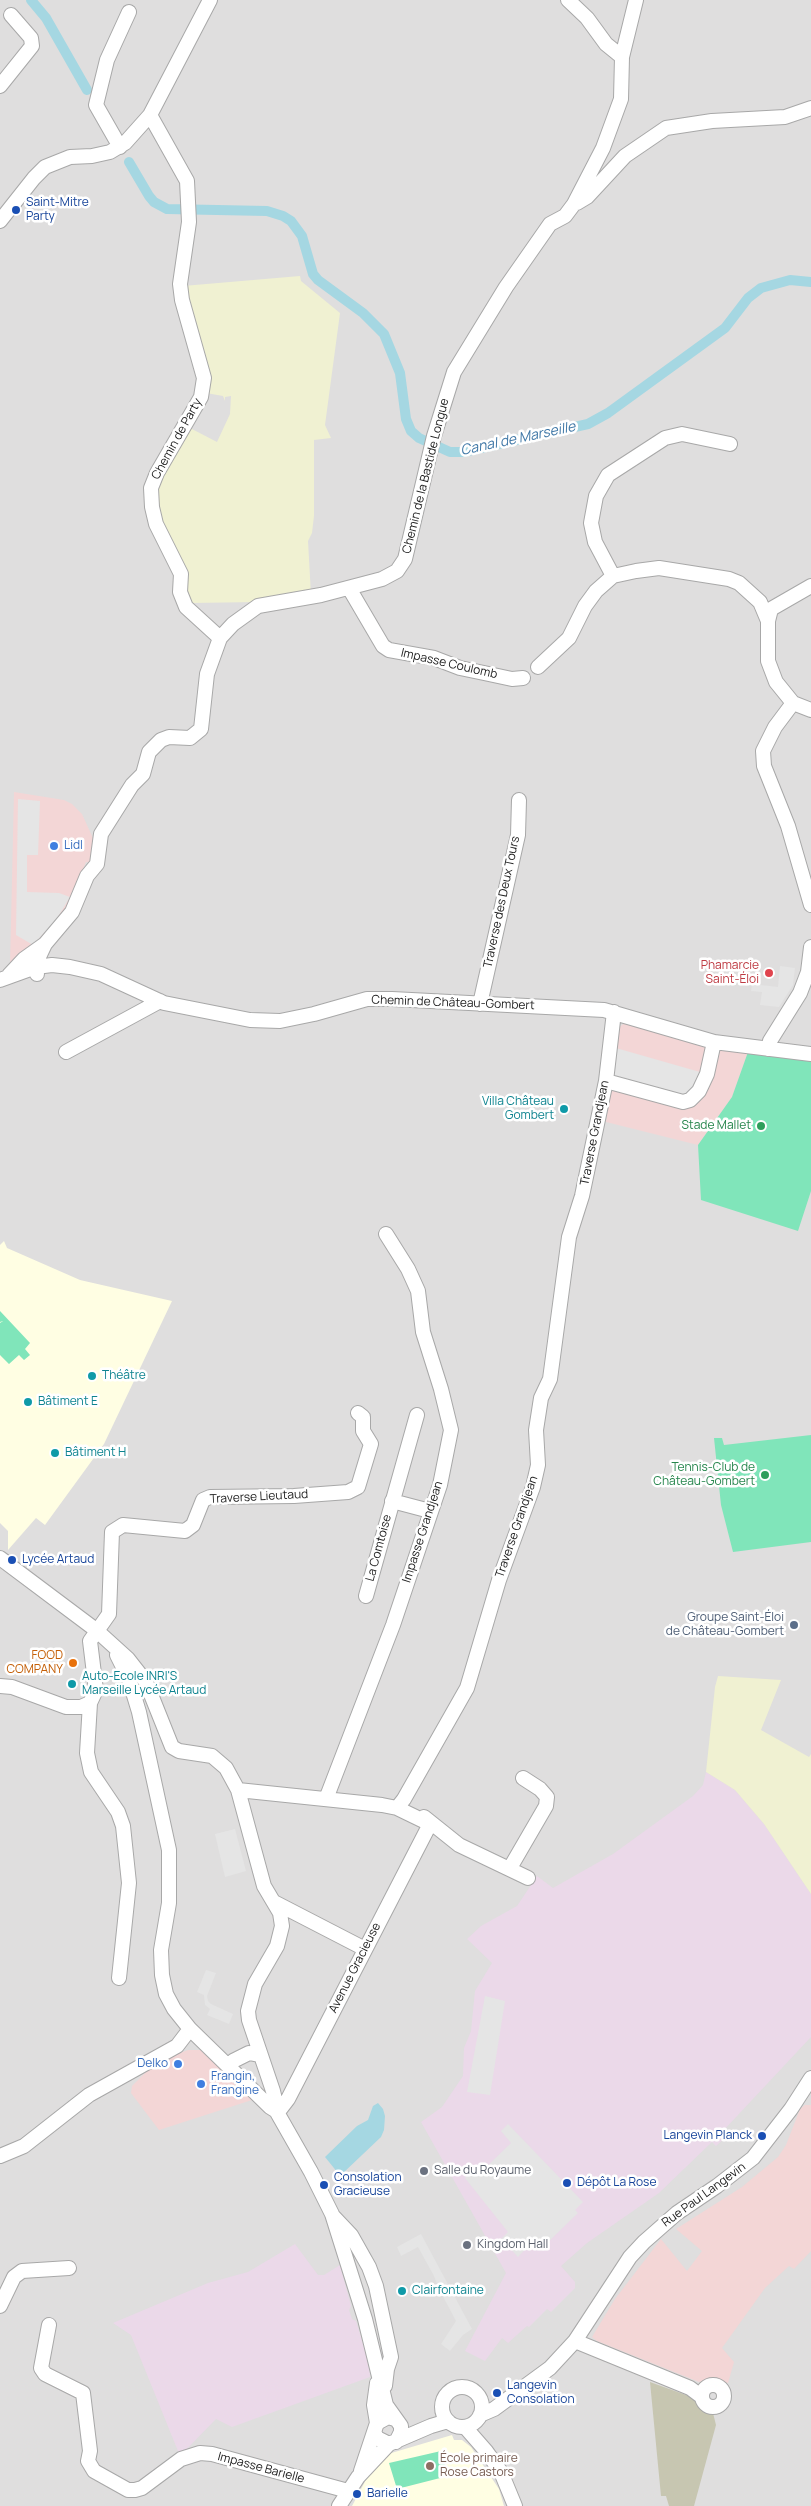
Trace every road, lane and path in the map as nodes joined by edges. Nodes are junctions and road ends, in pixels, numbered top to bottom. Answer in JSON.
{"nodes":[{"id":1,"x":210,"y":0,"type":"edge"},
{"id":2,"x":568,"y":0,"type":"edge"},
{"id":3,"x":636,"y":0,"type":"edge"},
{"id":4,"x":129,"y":12,"type":"dead end"},
{"id":5,"x":11,"y":15,"type":"dead end"},
{"id":6,"x":622,"y":58,"type":"junction"},
{"id":7,"x":0,"y":86,"type":"edge"},
{"id":8,"x":811,"y":108,"type":"edge"},
{"id":9,"x":150,"y":115,"type":"junction"},
{"id":10,"x":118,"y":147,"type":"junction"},
{"id":11,"x":574,"y":204,"type":"junction"},
{"id":12,"x":0,"y":221,"type":"edge"},
{"id":13,"x":730,"y":444,"type":"dead end"},
{"id":14,"x":613,"y":576,"type":"junction"},
{"id":15,"x":811,"y":586,"type":"edge"},
{"id":16,"x":349,"y":588,"type":"junction"},
{"id":17,"x":768,"y":621,"type":"junction"},
{"id":18,"x":220,"y":638,"type":"junction"},
{"id":19,"x":538,"y":667,"type":"dead end"},
{"id":20,"x":523,"y":678,"type":"dead end"},
{"id":21,"x":793,"y":702,"type":"junction"},
{"id":22,"x":811,"y":710,"type":"edge"},
{"id":23,"x":519,"y":800,"type":"dead end"},
{"id":24,"x":811,"y":905,"type":"edge"},
{"id":25,"x":45,"y":944,"type":"junction"},
{"id":26,"x":811,"y":948,"type":"edge"},
{"id":27,"x":37,"y":971,"type":"junction"},
{"id":28,"x":4,"y":982,"type":"edge"},
{"id":29,"x":160,"y":1001,"type":"junction"},
{"id":30,"x":480,"y":1004,"type":"junction"},
{"id":31,"x":614,"y":1012,"type":"junction"},
{"id":32,"x":714,"y":1042,"type":"junction"},
{"id":33,"x":768,"y":1049,"type":"junction"},
{"id":34,"x":66,"y":1052,"type":"dead end"},
{"id":35,"x":811,"y":1054,"type":"edge"},
{"id":36,"x":606,"y":1081,"type":"junction"},
{"id":37,"x":386,"y":1234,"type":"dead end"},
{"id":38,"x":358,"y":1412,"type":"dead end"},
{"id":39,"x":416,"y":1415,"type":"dead end"},
{"id":40,"x":392,"y":1501,"type":"junction"},
{"id":41,"x":430,"y":1511,"type":"junction"},
{"id":42,"x":0,"y":1558,"type":"edge"},
{"id":43,"x":366,"y":1596,"type":"dead end"},
{"id":44,"x":96,"y":1630,"type":"junction"},
{"id":45,"x":111,"y":1644,"type":"junction"},
{"id":46,"x":0,"y":1686,"type":"edge"},
{"id":47,"x":90,"y":1703,"type":"junction"},
{"id":48,"x":523,"y":1778,"type":"dead end"},
{"id":49,"x":238,"y":1790,"type":"junction"},
{"id":50,"x":326,"y":1799,"type":"junction"},
{"id":51,"x":401,"y":1804,"type":"junction"},
{"id":52,"x":430,"y":1824,"type":"junction"},
{"id":53,"x":510,"y":1868,"type":"junction"},
{"id":54,"x":528,"y":1878,"type":"dead end"},
{"id":55,"x":274,"y":1902,"type":"junction"},
{"id":56,"x":365,"y":1949,"type":"junction"},
{"id":57,"x":118,"y":1978,"type":"dead end"},
{"id":58,"x":166,"y":1994,"type":"junction"},
{"id":59,"x":253,"y":2030,"type":"junction"},
{"id":60,"x":195,"y":2034,"type":"junction"},
{"id":61,"x":260,"y":2057,"type":"junction"},
{"id":62,"x":239,"y":2063,"type":"junction"},
{"id":63,"x":809,"y":2087,"type":"edge"},
{"id":64,"x":278,"y":2112,"type":"junction"},
{"id":65,"x":0,"y":2154,"type":"edge"},
{"id":66,"x":332,"y":2214,"type":"junction"},
{"id":67,"x":70,"y":2268,"type":"dead end"},
{"id":68,"x":0,"y":2306,"type":"edge"},
{"id":69,"x":49,"y":2325,"type":"dead end"},
{"id":70,"x":575,"y":2341,"type":"junction"},
{"id":71,"x":379,"y":2372,"type":"junction"},
{"id":72,"x":704,"y":2392,"type":"dead end"},
{"id":73,"x":512,"y":2395,"type":"junction"},
{"id":74,"x":384,"y":2397,"type":"junction"},
{"id":75,"x":480,"y":2399,"type":"junction"},
{"id":76,"x":443,"y":2401,"type":"junction"},
{"id":77,"x":448,"y":2421,"type":"junction"},
{"id":78,"x":474,"y":2421,"type":"junction"},
{"id":79,"x":398,"y":2422,"type":"junction"},
{"id":80,"x":375,"y":2427,"type":"junction"},
{"id":81,"x":392,"y":2443,"type":"junction"},
{"id":82,"x":358,"y":2477,"type":"junction"},
{"id":83,"x":348,"y":2491,"type":"junction"},
{"id":84,"x":339,"y":2506,"type":"edge"},
{"id":85,"x":515,"y":2506,"type":"edge"}],
"edges":[{"from":1,"to":9,"type":"street"},
{"from":2,"to":6,"type":"street"},
{"from":3,"to":6,"type":"street","name":"Chemin de la Bastide Longue"},
{"from":4,"to":10,"type":"street"},
{"from":5,"to":7,"type":"street"},
{"from":6,"to":11,"type":"street","name":"Chemin de la Bastide Longue"},
{"from":8,"to":11,"type":"street"},
{"from":9,"to":10,"type":"street"},
{"from":9,"to":18,"type":"street","name":"Chemin de Party"},
{"from":10,"to":12,"type":"street"},
{"from":11,"to":16,"type":"street","name":"Chemin de la Bastide Longue"},
{"from":13,"to":14,"type":"street"},
{"from":14,"to":17,"type":"street"},
{"from":14,"to":19,"type":"street"},
{"from":15,"to":17,"type":"street"},
{"from":16,"to":18,"type":"street","name":"Chemin de la Bastide Longue"},
{"from":16,"to":20,"type":"street","name":"Impasse Coulomb"},
{"from":17,"to":21,"type":"street"},
{"from":18,"to":25,"type":"street","name":"Chemin de la Bastide Longue"},
{"from":21,"to":22,"type":"street"},
{"from":21,"to":24,"type":"street"},
{"from":23,"to":30,"type":"street","name":"Traverse des Deux Tours"},
{"from":25,"to":27,"type":"street","name":"Chemin de la Bastide Longue"},
{"from":25,"to":28,"type":"street","name":"Chemin de la Bastide Longue"},
{"from":26,"to":33,"type":"street"},
{"from":27,"to":28,"type":"street","name":"Chemin de Château-Gombert"},
{"from":27,"to":29,"type":"street","name":"Chemin de Château-Gombert"},
{"from":29,"to":30,"type":"street","name":"Chemin de Château-Gombert"},
{"from":29,"to":34,"type":"street"},
{"from":30,"to":31,"type":"street","name":"Chemin de Château-Gombert"},
{"from":31,"to":32,"type":"street","name":"Chemin de Château-Gombert"},
{"from":31,"to":36,"type":"street","name":"Traverse Grandjean"},
{"from":32,"to":33,"type":"street","name":"Chemin de Château-Gombert"},
{"from":32,"to":36,"type":"street"},
{"from":33,"to":35,"type":"street","name":"Chemin de Château-Gombert"},
{"from":36,"to":51,"type":"street","name":"Traverse Grandjean"},
{"from":37,"to":41,"type":"street","name":"Impasse Grandjean"},
{"from":38,"to":44,"type":"street","name":"Traverse Lieutaud"},
{"from":39,"to":40,"type":"street","name":"La Comtoise"},
{"from":40,"to":41,"type":"street","name":"La Comtoise"},
{"from":40,"to":43,"type":"street","name":"La Comtoise"},
{"from":41,"to":50,"type":"street","name":"Impasse Grandjean"},
{"from":42,"to":44,"type":"street"},
{"from":44,"to":45,"type":"street"},
{"from":44,"to":47,"type":"street"},
{"from":45,"to":49,"type":"street"},
{"from":45,"to":58,"type":"street"},
{"from":46,"to":47,"type":"street"},
{"from":47,"to":57,"type":"street"},
{"from":48,"to":53,"type":"street"},
{"from":49,"to":50,"type":"street"},
{"from":49,"to":55,"type":"street"},
{"from":50,"to":51,"type":"street"},
{"from":51,"to":52,"type":"street"},
{"from":52,"to":53,"type":"street"},
{"from":52,"to":56,"type":"street","name":"Avenue Gracieuse"},
{"from":53,"to":54,"type":"street"},
{"from":55,"to":56,"type":"street"},
{"from":55,"to":59,"type":"street"},
{"from":56,"to":64,"type":"street","name":"Avenue Gracieuse"},
{"from":58,"to":60,"type":"street"},
{"from":58,"to":62,"type":"street"},
{"from":59,"to":61,"type":"street"},
{"from":59,"to":62,"type":"street"},
{"from":60,"to":62,"type":"street"},
{"from":60,"to":65,"type":"street"},
{"from":61,"to":62,"type":"street"},
{"from":61,"to":64,"type":"street"},
{"from":62,"to":64,"type":"street"},
{"from":63,"to":70,"type":"street","name":"Rue Paul Langevin"},
{"from":64,"to":66,"type":"street"},
{"from":66,"to":71,"type":"street"},
{"from":66,"to":74,"type":"street"},
{"from":67,"to":68,"type":"street"},
{"from":69,"to":83,"type":"street","name":"Impasse Barielle"},
{"from":70,"to":72,"type":"street"},
{"from":70,"to":73,"type":"street","name":"Rue Paul Langevin"},
{"from":71,"to":74,"type":"street"},
{"from":71,"to":80,"type":"street"},
{"from":73,"to":75,"type":"street","name":"Rue Paul Langevin"},
{"from":73,"to":78,"type":"street","name":"Rue Paul Langevin"},
{"from":74,"to":79,"type":"street"},
{"from":75,"to":76,"type":"street"},
{"from":75,"to":78,"type":"street"},
{"from":76,"to":77,"type":"street"},
{"from":76,"to":79,"type":"street"},
{"from":77,"to":78,"type":"street"},
{"from":77,"to":81,"type":"street"},
{"from":78,"to":85,"type":"street"},
{"from":79,"to":80,"type":"street"},
{"from":79,"to":81,"type":"street"},
{"from":80,"to":81,"type":"street"},
{"from":80,"to":82,"type":"street"},
{"from":81,"to":82,"type":"street"},
{"from":82,"to":83,"type":"street"},
{"from":83,"to":84,"type":"street"}]}
